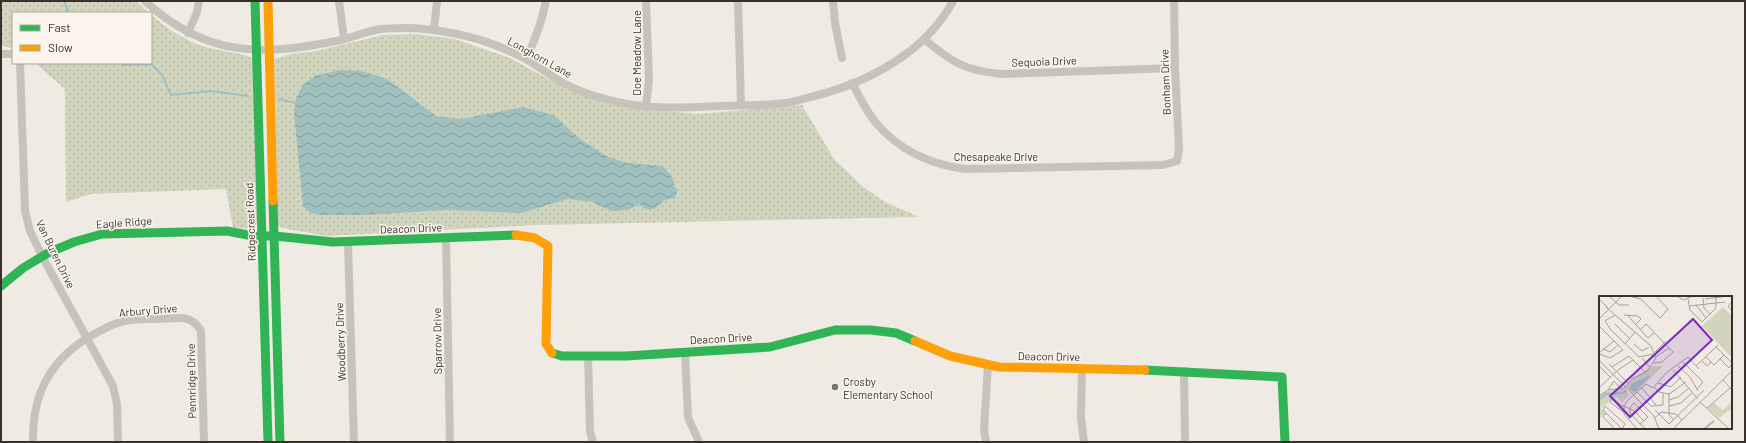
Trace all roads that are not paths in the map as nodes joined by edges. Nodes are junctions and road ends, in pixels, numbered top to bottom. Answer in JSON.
{"nodes":[{"id":1,"x":145,"y":1,"type":"edge"},
{"id":2,"x":199,"y":1,"type":"edge"},
{"id":3,"x":255,"y":1,"type":"edge"},
{"id":4,"x":268,"y":1,"type":"edge"},
{"id":5,"x":339,"y":1,"type":"edge"},
{"id":6,"x":437,"y":1,"type":"edge"},
{"id":7,"x":546,"y":1,"type":"edge"},
{"id":8,"x":646,"y":1,"type":"edge"},
{"id":9,"x":738,"y":1,"type":"edge"},
{"id":10,"x":833,"y":1,"type":"edge"},
{"id":11,"x":953,"y":1,"type":"edge"},
{"id":12,"x":1174,"y":1,"type":"edge"},
{"id":13,"x":434,"y":30,"type":"junction"},
{"id":14,"x":188,"y":33,"type":"junction"},
{"id":15,"x":344,"y":39,"type":"junction"},
{"id":16,"x":924,"y":39,"type":"junction"},
{"id":17,"x":256,"y":50,"type":"junction"},
{"id":18,"x":269,"y":50,"type":"junction"},
{"id":19,"x":1,"y":54,"type":"edge"},
{"id":20,"x":12,"y":54,"type":"edge"},
{"id":21,"x":842,"y":58,"type":"dead end"},
{"id":22,"x":526,"y":60,"type":"junction"},
{"id":23,"x":20,"y":64,"type":"edge"},
{"id":24,"x":1175,"y":68,"type":"junction"},
{"id":25,"x":852,"y":83,"type":"junction"},
{"id":26,"x":741,"y":105,"type":"junction"},
{"id":27,"x":646,"y":106,"type":"junction"},
{"id":28,"x":1176,"y":161,"type":"joint"},
{"id":29,"x":275,"y":236,"type":"junction"},
{"id":30,"x":262,"y":237,"type":"junction"},
{"id":31,"x":446,"y":239,"type":"junction"},
{"id":32,"x":348,"y":242,"type":"junction"},
{"id":33,"x":42,"y":256,"type":"junction"},
{"id":34,"x":1,"y":286,"type":"edge"},
{"id":35,"x":194,"y":321,"type":"joint"},
{"id":36,"x":88,"y":338,"type":"junction"},
{"id":37,"x":685,"y":352,"type":"junction"},
{"id":38,"x":588,"y":356,"type":"junction"},
{"id":39,"x":988,"y":365,"type":"junction"},
{"id":40,"x":1082,"y":368,"type":"junction"},
{"id":41,"x":1184,"y":371,"type":"junction"},
{"id":42,"x":33,"y":442,"type":"edge"},
{"id":43,"x":118,"y":442,"type":"edge"},
{"id":44,"x":204,"y":442,"type":"edge"},
{"id":45,"x":268,"y":442,"type":"edge"},
{"id":46,"x":280,"y":442,"type":"edge"},
{"id":47,"x":354,"y":442,"type":"edge"},
{"id":48,"x":450,"y":442,"type":"edge"},
{"id":49,"x":593,"y":442,"type":"edge"},
{"id":50,"x":699,"y":442,"type":"edge"},
{"id":51,"x":986,"y":442,"type":"edge"},
{"id":52,"x":1084,"y":442,"type":"edge"},
{"id":53,"x":1185,"y":442,"type":"edge"},
{"id":54,"x":1285,"y":442,"type":"edge"}],
"edges":[{"from":1,"to":14,"type":"street","name":"Longhorn Lane"},
{"from":2,"to":14,"type":"street"},
{"from":3,"to":17,"type":"street","name":"Ridgecrest Road"},
{"from":4,"to":18,"type":"street"},
{"from":5,"to":15,"type":"street"},
{"from":6,"to":13,"type":"street"},
{"from":7,"to":22,"type":"street"},
{"from":8,"to":27,"type":"street","name":"Doe Meadow Lane"},
{"from":9,"to":26,"type":"street"},
{"from":10,"to":21,"type":"street"},
{"from":11,"to":16,"type":"street","name":"Longhorn Lane"},
{"from":12,"to":24,"type":"street","name":"Bonham Drive"},
{"from":13,"to":15,"type":"street","name":"Longhorn Lane"},
{"from":13,"to":22,"type":"street","name":"Longhorn Lane"},
{"from":14,"to":17,"type":"street","name":"Longhorn Lane"},
{"from":15,"to":18,"type":"street","name":"Longhorn Lane"},
{"from":16,"to":24,"type":"street","name":"Sequoia Drive"},
{"from":16,"to":25,"type":"street","name":"Longhorn Lane"},
{"from":17,"to":18,"type":"street","name":"Longhorn Lane"},
{"from":17,"to":30,"type":"street","name":"Ridgecrest Road"},
{"from":18,"to":29,"type":"street"},
{"from":19,"to":20,"type":"street"},
{"from":22,"to":27,"type":"street","name":"Longhorn Lane"},
{"from":23,"to":33,"type":"street","name":"Van Buren Drive"},
{"from":24,"to":28,"type":"street","name":"Bonham Drive"},
{"from":25,"to":26,"type":"street","name":"Longhorn Lane"},
{"from":25,"to":28,"type":"street","name":"Chesapeake Drive"},
{"from":26,"to":27,"type":"street","name":"Longhorn Lane"},
{"from":29,"to":30,"type":"street","name":"Deacon Drive"},
{"from":29,"to":32,"type":"street","name":"Deacon Drive"},
{"from":29,"to":46,"type":"street"},
{"from":30,"to":33,"type":"street","name":"Eagle Ridge"},
{"from":30,"to":45,"type":"street","name":"Ridgecrest Road"},
{"from":31,"to":32,"type":"street","name":"Deacon Drive"},
{"from":31,"to":38,"type":"street","name":"Deacon Drive"},
{"from":31,"to":48,"type":"street","name":"Sparrow Drive"},
{"from":32,"to":47,"type":"street","name":"Woodberry Drive"},
{"from":33,"to":34,"type":"street","name":"Eagle Ridge"},
{"from":33,"to":36,"type":"street","name":"Van Buren Drive"},
{"from":35,"to":36,"type":"street","name":"Arbury Drive"},
{"from":35,"to":44,"type":"street","name":"Pennridge Drive"},
{"from":36,"to":42,"type":"street","name":"Arbury Drive"},
{"from":36,"to":43,"type":"street","name":"Van Buren Drive"},
{"from":37,"to":38,"type":"street","name":"Deacon Drive"},
{"from":37,"to":39,"type":"street","name":"Deacon Drive"},
{"from":37,"to":50,"type":"street"},
{"from":38,"to":49,"type":"street"},
{"from":39,"to":40,"type":"street","name":"Deacon Drive"},
{"from":39,"to":51,"type":"street"},
{"from":40,"to":41,"type":"street","name":"Deacon Drive"},
{"from":40,"to":52,"type":"street"},
{"from":41,"to":53,"type":"street"},
{"from":41,"to":54,"type":"street","name":"Deacon Drive"}]}
